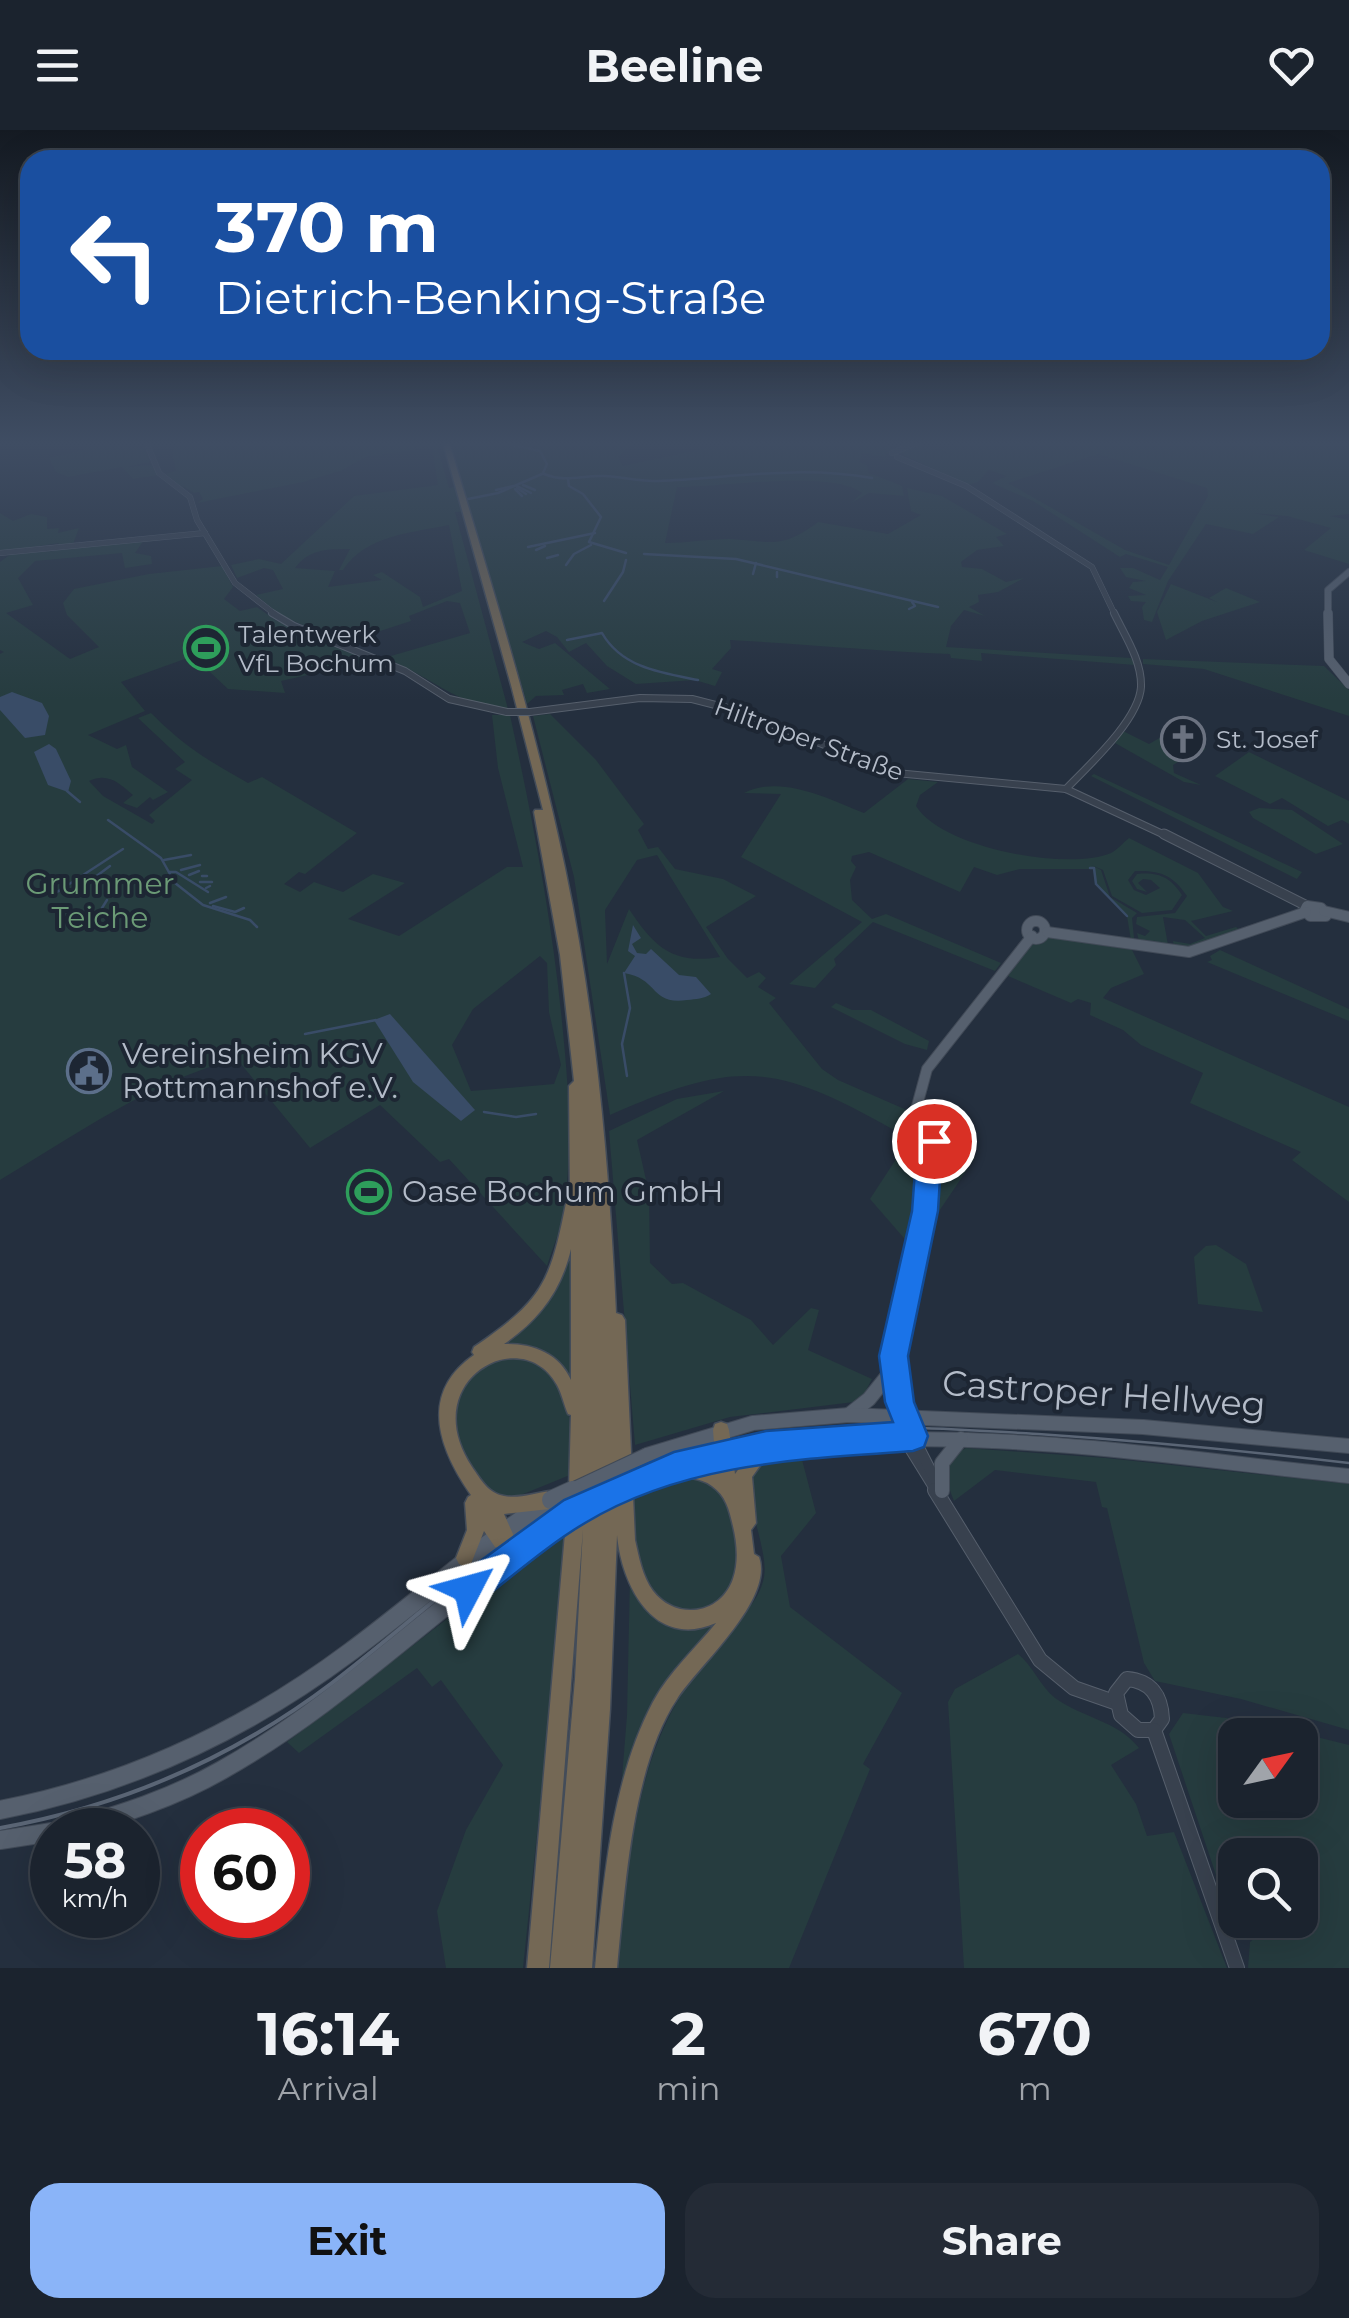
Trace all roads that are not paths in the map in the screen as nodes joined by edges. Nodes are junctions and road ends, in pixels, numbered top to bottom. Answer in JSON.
{"nodes":[{"id":1,"x":203,"y":528,"type":"edge"},
{"id":2,"x":466,"y":528,"type":"edge"},
{"id":3,"x":467,"y":528,"type":"edge"},
{"id":4,"x":1031,"y":528,"type":"edge"},
{"id":5,"x":205,"y":533,"type":"junction"},
{"id":6,"x":0,"y":553,"type":"edge"},
{"id":7,"x":1349,"y":572,"type":"edge"},
{"id":8,"x":1349,"y":684,"type":"edge"},
{"id":9,"x":507,"y":712,"type":"joint"},
{"id":10,"x":1066,"y":789,"type":"junction"},
{"id":11,"x":1315,"y":912,"type":"junction"},
{"id":12,"x":1349,"y":918,"type":"edge"},
{"id":13,"x":574,"y":1014,"type":"junction"},
{"id":14,"x":598,"y":1124,"type":"junction"},
{"id":15,"x":576,"y":1188,"type":"junction"},
{"id":16,"x":893,"y":1356,"type":"junction"},
{"id":17,"x":889,"y":1374,"type":"junction"},
{"id":18,"x":848,"y":1415,"type":"junction"},
{"id":19,"x":899,"y":1415,"type":"junction"},
{"id":20,"x":721,"y":1430,"type":"junction"},
{"id":21,"x":907,"y":1436,"type":"junction"},
{"id":22,"x":962,"y":1438,"type":"junction"},
{"id":23,"x":766,"y":1446,"type":"junction"},
{"id":24,"x":1349,"y":1446,"type":"edge"},
{"id":25,"x":726,"y":1453,"type":"junction"},
{"id":26,"x":674,"y":1468,"type":"junction"},
{"id":27,"x":1349,"y":1476,"type":"edge"},
{"id":28,"x":733,"y":1494,"type":"junction"},
{"id":29,"x":476,"y":1496,"type":"junction"},
{"id":30,"x":550,"y":1500,"type":"junction"},
{"id":31,"x":945,"y":1500,"type":"junction"},
{"id":32,"x":570,"y":1516,"type":"junction"},
{"id":33,"x":748,"y":1526,"type":"junction"},
{"id":34,"x":500,"y":1534,"type":"junction"},
{"id":35,"x":513,"y":1554,"type":"junction"},
{"id":36,"x":465,"y":1558,"type":"junction"},
{"id":37,"x":1116,"y":1703,"type":"junction"},
{"id":38,"x":1154,"y":1730,"type":"junction"},
{"id":39,"x":141,"y":1808,"type":"edge"},
{"id":40,"x":0,"y":1810,"type":"edge"},
{"id":41,"x":30,"y":1835,"type":"edge"},
{"id":42,"x":0,"y":1840,"type":"edge"},
{"id":43,"x":538,"y":1968,"type":"edge"},
{"id":44,"x":561,"y":1968,"type":"edge"},
{"id":45,"x":581,"y":1968,"type":"edge"},
{"id":46,"x":606,"y":1968,"type":"edge"},
{"id":47,"x":1237,"y":1968,"type":"edge"}],
"edges":[{"from":1,"to":5,"type":"street","name":"Hiltroper Straße"},
{"from":2,"to":13,"type":"highway"},
{"from":3,"to":14,"type":"highway"},
{"from":4,"to":10,"type":"street"},
{"from":5,"to":6,"type":"street"},
{"from":5,"to":9,"type":"street","name":"Hiltroper Straße"},
{"from":7,"to":8,"type":"main road"},
{"from":9,"to":10,"type":"street","name":"Hiltroper Straße","bridge":true},
{"from":10,"to":11,"type":"street","name":"Hiltroper Straße"},
{"from":11,"to":12,"type":"main road"},
{"from":11,"to":16,"type":"main road"},
{"from":13,"to":15,"type":"highway"},
{"from":13,"to":44,"type":"highway"},
{"from":14,"to":28,"type":"highway"},
{"from":14,"to":45,"type":"highway"},
{"from":15,"to":29,"type":"highway"},
{"from":15,"to":32,"type":"highway"},
{"from":16,"to":17,"type":"main road"},
{"from":16,"to":19,"type":"main road"},
{"from":17,"to":18,"type":"main road"},
{"from":17,"to":19,"type":"main road"},
{"from":18,"to":19,"type":"main road","name":"Castroper Hellweg"},
{"from":18,"to":20,"type":"main road","name":"Castroper Hellweg"},
{"from":19,"to":21,"type":"main road"},
{"from":19,"to":24,"type":"main road","name":"Castroper Hellweg"},
{"from":20,"to":25,"type":"highway"},
{"from":20,"to":30,"type":"main road","name":"Castroper Hellweg","bridge":true},
{"from":21,"to":22,"type":"main road","name":"Castroper Hellweg"},
{"from":21,"to":23,"type":"main road","name":"Castroper Hellweg"},
{"from":21,"to":31,"type":"street"},
{"from":22,"to":27,"type":"main road","name":"Castroper Hellweg"},
{"from":22,"to":31,"type":"main road"},
{"from":23,"to":25,"type":"main road","name":"Castroper Hellweg"},
{"from":23,"to":33,"type":"highway"},
{"from":25,"to":26,"type":"main road","name":"Castroper Hellweg"},
{"from":25,"to":28,"type":"highway"},
{"from":25,"to":33,"type":"highway"},
{"from":26,"to":28,"type":"highway"},
{"from":26,"to":32,"type":"main road","name":"Castroper Hellweg","bridge":true},
{"from":29,"to":30,"type":"highway"},
{"from":29,"to":32,"type":"highway"},
{"from":29,"to":34,"type":"highway"},
{"from":29,"to":36,"type":"highway"},
{"from":30,"to":34,"type":"main road","name":"Castroper Hellweg"},
{"from":31,"to":37,"type":"street"},
{"from":32,"to":35,"type":"main road","name":"Castroper Hellweg"},
{"from":32,"to":43,"type":"highway"},
{"from":33,"to":46,"type":"highway"},
{"from":34,"to":35,"type":"highway"},
{"from":34,"to":36,"type":"main road","name":"Castroper Hellweg"},
{"from":35,"to":39,"type":"main road","name":"Castroper Hellweg"},
{"from":36,"to":40,"type":"main road","name":"Castroper Hellweg"},
{"from":37,"to":38,"type":"street"},
{"from":37,"to":38,"type":"street"},
{"from":38,"to":47,"type":"street"},
{"from":41,"to":42,"type":"main road"}]}
